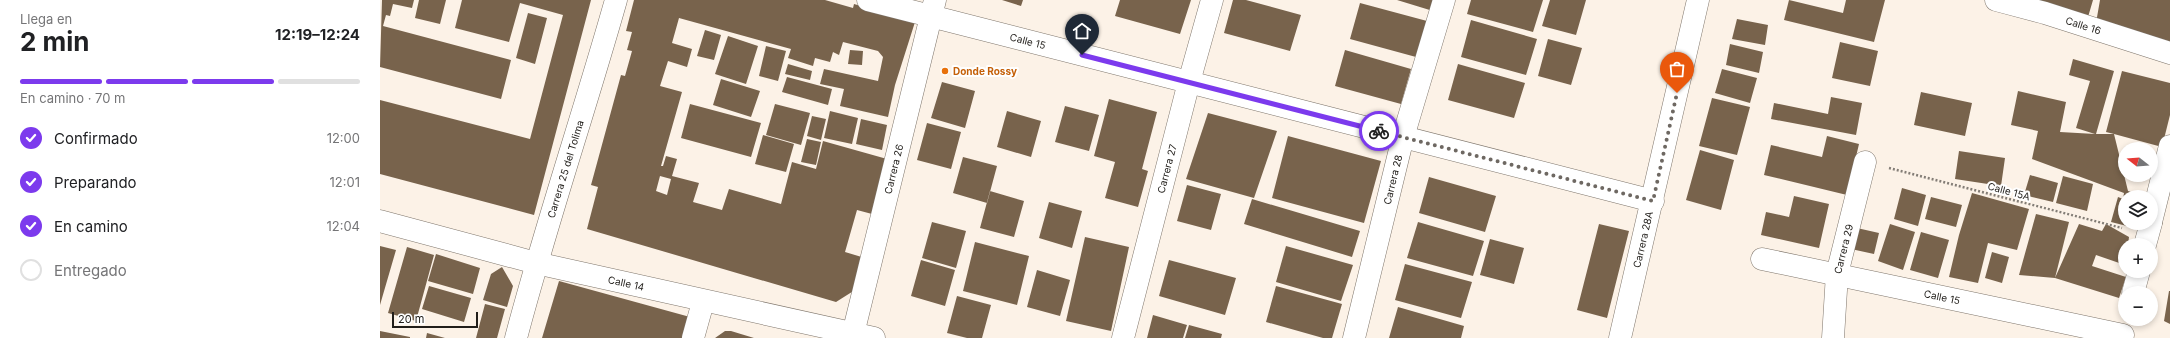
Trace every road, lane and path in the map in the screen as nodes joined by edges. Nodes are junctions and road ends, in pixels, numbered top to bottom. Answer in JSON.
{"nodes":[{"id":1,"x":616,"y":0,"type":"edge"},
{"id":2,"x":868,"y":0,"type":"edge"},
{"id":3,"x":1212,"y":0,"type":"edge"},
{"id":4,"x":1444,"y":0,"type":"edge"},
{"id":5,"x":1698,"y":0,"type":"edge"},
{"id":6,"x":1996,"y":0,"type":"edge"},
{"id":7,"x":932,"y":8,"type":"edge"},
{"id":8,"x":2170,"y":53,"type":"edge"},
{"id":9,"x":1188,"y":82,"type":"junction"},
{"id":10,"x":1403,"y":136,"type":"junction"},
{"id":11,"x":2170,"y":146,"type":"edge"},
{"id":12,"x":1865,"y":162,"type":"joint"},
{"id":13,"x":1653,"y":201,"type":"junction"},
{"id":14,"x":380,"y":221,"type":"edge"},
{"id":15,"x":2149,"y":231,"type":"edge"},
{"id":16,"x":1762,"y":259,"type":"dead end"},
{"id":17,"x":536,"y":263,"type":"junction"},
{"id":18,"x":1837,"y":274,"type":"junction"},
{"id":19,"x":703,"y":302,"type":"junction"},
{"id":20,"x":2124,"y":331,"type":"edge"},
{"id":21,"x":852,"y":335,"type":"edge"},
{"id":22,"x":516,"y":338,"type":"edge"},
{"id":23,"x":693,"y":338,"type":"edge"},
{"id":24,"x":874,"y":338,"type":"edge"},
{"id":25,"x":1123,"y":338,"type":"edge"},
{"id":26,"x":1354,"y":338,"type":"edge"},
{"id":27,"x":1620,"y":338,"type":"edge"},
{"id":28,"x":1833,"y":338,"type":"edge"}],
"edges":[{"from":1,"to":17,"type":"street","name":"Carrera 25 del Tolima"},
{"from":2,"to":7,"type":"street","name":"Calle 15"},
{"from":3,"to":9,"type":"street","name":"Carrera 27"},
{"from":4,"to":10,"type":"street","name":"Carrera 28"},
{"from":5,"to":13,"type":"street","name":"Carrera 28A"},
{"from":6,"to":8,"type":"street","name":"Calle 16"},
{"from":7,"to":9,"type":"street","name":"Calle 15"},
{"from":7,"to":21,"type":"street","name":"Carrera 26"},
{"from":9,"to":10,"type":"street","name":"Calle 15"},
{"from":9,"to":25,"type":"street","name":"Carrera 27"},
{"from":10,"to":13,"type":"street","name":"Calle 15"},
{"from":10,"to":26,"type":"street","name":"Carrera 28"},
{"from":11,"to":15,"type":"street"},
{"from":12,"to":15,"type":"path","name":"Calle 15A"},
{"from":12,"to":18,"type":"street","name":"Carrera 29"},
{"from":13,"to":27,"type":"street","name":"Carrera 28A"},
{"from":14,"to":17,"type":"street","name":"Calle 14"},
{"from":16,"to":18,"type":"street","name":"Calle 15"},
{"from":17,"to":19,"type":"street","name":"Calle 14"},
{"from":17,"to":22,"type":"street","name":"Carrera 25 del Tolima"},
{"from":18,"to":20,"type":"street","name":"Calle 15"},
{"from":18,"to":28,"type":"street","name":"Carrera 29"},
{"from":19,"to":21,"type":"street","name":"Calle 14"},
{"from":19,"to":23,"type":"street"},
{"from":21,"to":24,"type":"street","name":"Calle 14"}]}
